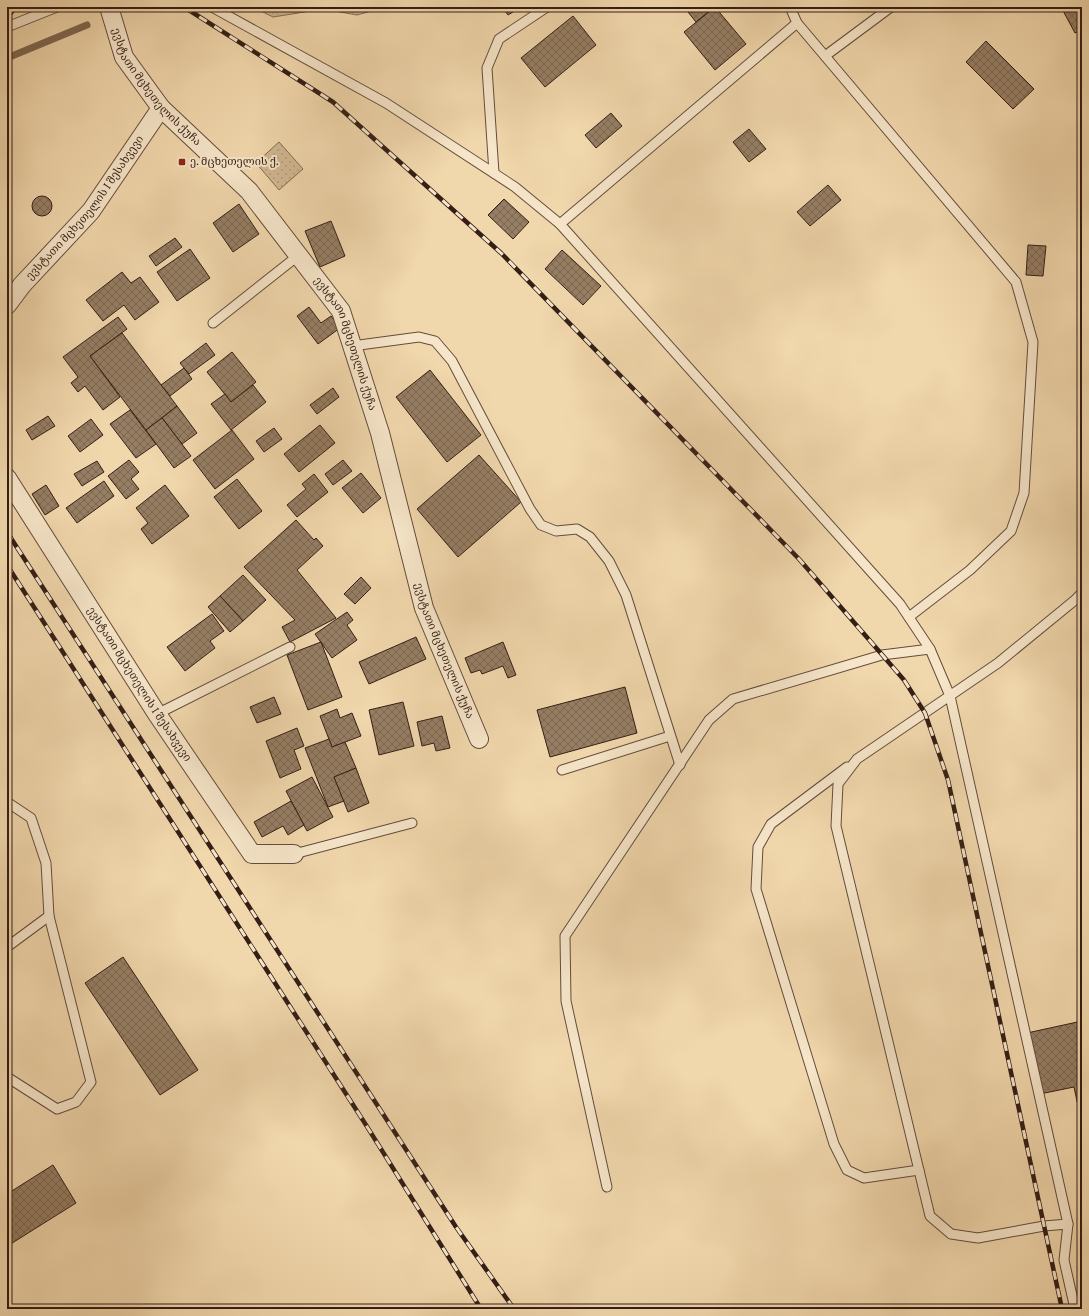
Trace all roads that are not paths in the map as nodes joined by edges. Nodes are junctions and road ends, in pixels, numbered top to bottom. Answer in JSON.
{"nodes":[{"id":1,"x":57,"y":7,"type":"edge"},
{"id":2,"x":109,"y":7,"type":"edge"},
{"id":3,"x":212,"y":7,"type":"edge"},
{"id":4,"x":547,"y":7,"type":"edge"},
{"id":5,"x":790,"y":7,"type":"edge"},
{"id":6,"x":891,"y":7,"type":"edge"},
{"id":7,"x":797,"y":23,"type":"junction"},
{"id":8,"x":7,"y":28,"type":"edge"},
{"id":9,"x":825,"y":56,"type":"junction"},
{"id":10,"x":161,"y":108,"type":"junction"},
{"id":11,"x":494,"y":173,"type":"junction"},
{"id":12,"x":560,"y":224,"type":"junction"},
{"id":13,"x":299,"y":255,"type":"junction"},
{"id":14,"x":7,"y":305,"type":"edge"},
{"id":15,"x":213,"y":323,"type":"dead end"},
{"id":16,"x":352,"y":346,"type":"junction"},
{"id":17,"x":7,"y":478,"type":"edge"},
{"id":18,"x":1082,"y":593,"type":"edge"},
{"id":19,"x":909,"y":617,"type":"junction"},
{"id":20,"x":290,"y":647,"type":"dead end"},
{"id":21,"x":930,"y":649,"type":"junction"},
{"id":22,"x":950,"y":696,"type":"junction"},
{"id":23,"x":156,"y":714,"type":"junction"},
{"id":24,"x":670,"y":736,"type":"junction"},
{"id":25,"x":480,"y":739,"type":"dead end"},
{"id":26,"x":857,"y":759,"type":"junction"},
{"id":27,"x":680,"y":765,"type":"junction"},
{"id":28,"x":562,"y":770,"type":"dead end"},
{"id":29,"x":7,"y":802,"type":"edge"},
{"id":30,"x":412,"y":823,"type":"dead end"},
{"id":31,"x":294,"y":854,"type":"joint"},
{"id":32,"x":48,"y":916,"type":"junction"},
{"id":33,"x":7,"y":947,"type":"edge"},
{"id":34,"x":7,"y":1077,"type":"edge"},
{"id":35,"x":919,"y":1170,"type":"junction"},
{"id":36,"x":607,"y":1187,"type":"dead end"},
{"id":37,"x":1068,"y":1224,"type":"junction"},
{"id":38,"x":1075,"y":1309,"type":"edge"}],
"edges":[{"from":1,"to":8,"type":"lane"},
{"from":2,"to":10,"type":"street","name":"ევსტათი მცხეთელის ქუჩა"},
{"from":3,"to":11,"type":"lane"},
{"from":4,"to":11,"type":"lane"},
{"from":5,"to":7,"type":"lane"},
{"from":6,"to":9,"type":"lane"},
{"from":7,"to":9,"type":"lane"},
{"from":7,"to":12,"type":"lane"},
{"from":9,"to":19,"type":"lane"},
{"from":10,"to":13,"type":"street","name":"ევსტათი მცხეთელის ქუჩა"},
{"from":10,"to":14,"type":"street","name":"ევსტათი მცხეთელის I შესახვევი"},
{"from":11,"to":12,"type":"lane"},
{"from":12,"to":19,"type":"lane"},
{"from":13,"to":15,"type":"lane"},
{"from":13,"to":16,"type":"street","name":"ევსტათი მცხეთელის ქუჩა"},
{"from":16,"to":24,"type":"lane"},
{"from":16,"to":25,"type":"street","name":"ევსტათი მცხეთელის ქუჩა"},
{"from":17,"to":23,"type":"street","name":"ევსტათი მცხეთელის I შესახვევი"},
{"from":18,"to":22,"type":"lane"},
{"from":19,"to":21,"type":"lane"},
{"from":20,"to":23,"type":"lane"},
{"from":21,"to":22,"type":"lane"},
{"from":21,"to":27,"type":"lane"},
{"from":22,"to":26,"type":"lane"},
{"from":22,"to":37,"type":"lane"},
{"from":23,"to":31,"type":"street","name":"ევსტათი მცხეთელის I შესახვევი"},
{"from":24,"to":27,"type":"lane"},
{"from":24,"to":28,"type":"lane"},
{"from":26,"to":35,"type":"lane"},
{"from":26,"to":35,"type":"lane"},
{"from":27,"to":36,"type":"lane"},
{"from":29,"to":32,"type":"lane"},
{"from":30,"to":31,"type":"lane"},
{"from":32,"to":33,"type":"lane"},
{"from":32,"to":34,"type":"lane"},
{"from":35,"to":37,"type":"lane"},
{"from":37,"to":38,"type":"lane"}]}
